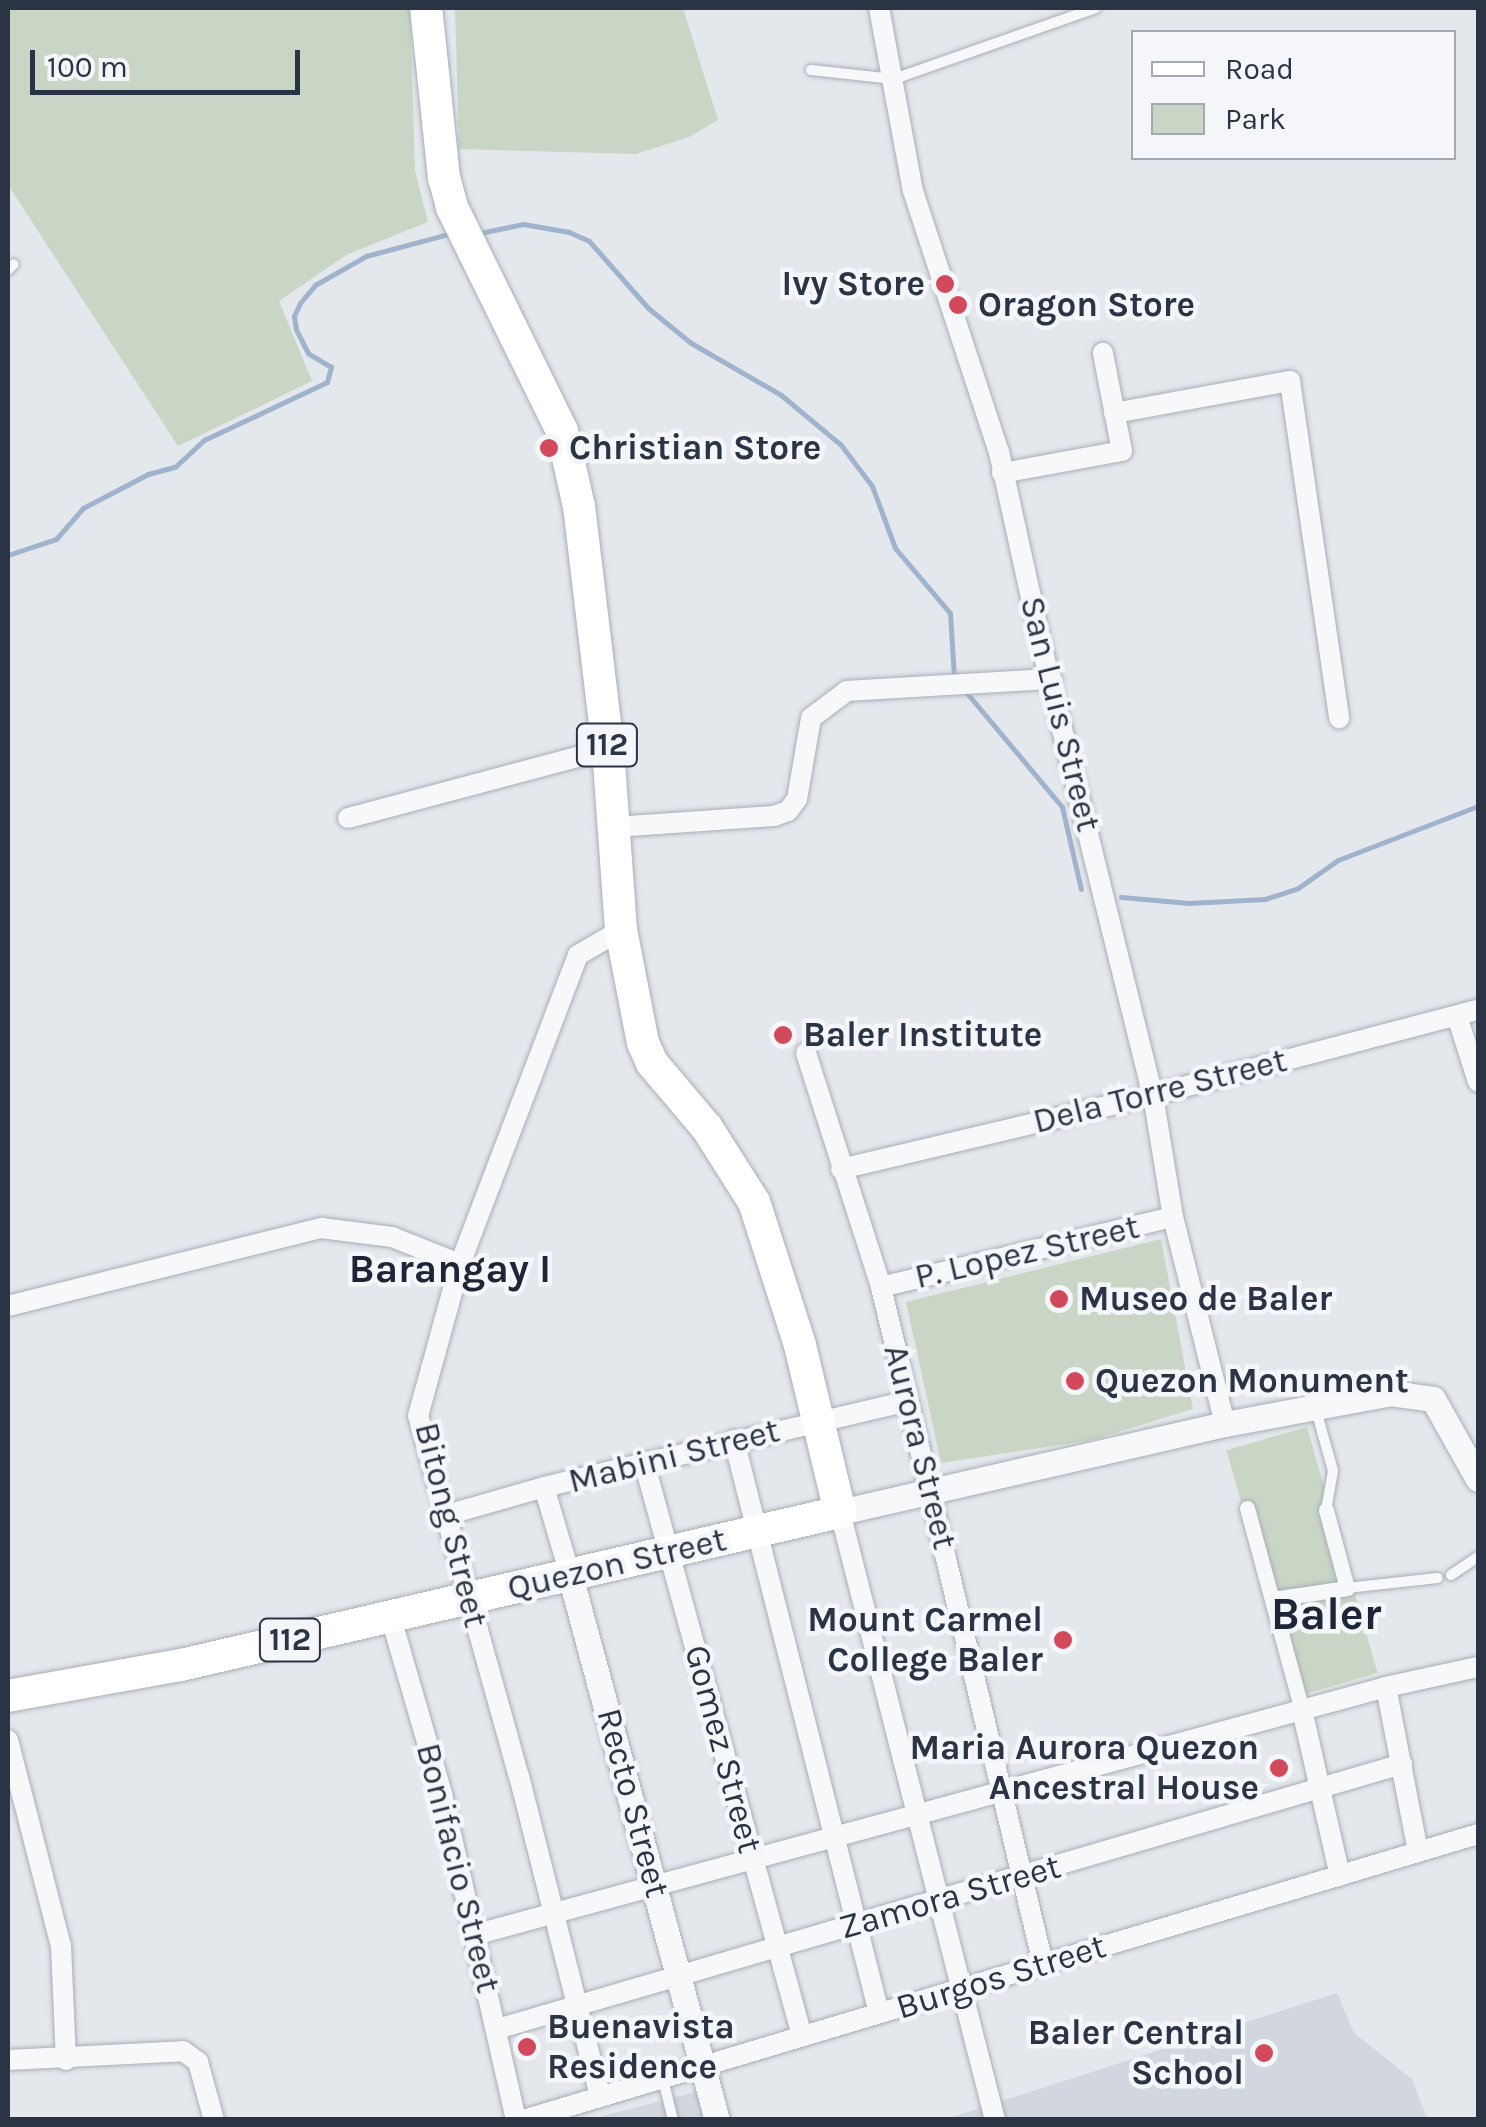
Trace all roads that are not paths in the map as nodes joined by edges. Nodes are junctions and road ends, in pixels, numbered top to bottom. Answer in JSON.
{"nodes":[{"id":1,"x":426,"y":8,"type":"edge"},
{"id":2,"x":879,"y":8,"type":"edge"},
{"id":3,"x":1096,"y":8,"type":"edge"},
{"id":4,"x":811,"y":70,"type":"dead end"},
{"id":5,"x":894,"y":79,"type":"junction"},
{"id":6,"x":1102,"y":352,"type":"dead end"},
{"id":7,"x":1114,"y":413,"type":"junction"},
{"id":8,"x":1002,"y":473,"type":"junction"},
{"id":9,"x":1052,"y":679,"type":"junction"},
{"id":10,"x":1339,"y":718,"type":"dead end"},
{"id":11,"x":608,"y":750,"type":"junction"},
{"id":12,"x":348,"y":818,"type":"dead end"},
{"id":13,"x":615,"y":826,"type":"junction"},
{"id":14,"x":621,"y":930,"type":"junction"},
{"id":15,"x":1478,"y":1010,"type":"edge"},
{"id":16,"x":1457,"y":1016,"type":"junction"},
{"id":17,"x":806,"y":1052,"type":"dead end"},
{"id":18,"x":1478,"y":1082,"type":"edge"},
{"id":19,"x":1153,"y":1096,"type":"junction"},
{"id":20,"x":840,"y":1169,"type":"junction"},
{"id":21,"x":1173,"y":1218,"type":"junction"},
{"id":22,"x":460,"y":1264,"type":"junction"},
{"id":23,"x":881,"y":1287,"type":"junction"},
{"id":24,"x":8,"y":1306,"type":"edge"},
{"id":25,"x":907,"y":1401,"type":"junction"},
{"id":26,"x":1316,"y":1409,"type":"junction"},
{"id":27,"x":818,"y":1421,"type":"junction"},
{"id":28,"x":1226,"y":1424,"type":"junction"},
{"id":29,"x":734,"y":1440,"type":"junction"},
{"id":30,"x":644,"y":1462,"type":"junction"},
{"id":31,"x":1478,"y":1479,"type":"edge"},
{"id":32,"x":544,"y":1487,"type":"junction"},
{"id":33,"x":932,"y":1492,"type":"junction"},
{"id":34,"x":1247,"y":1508,"type":"dead end"},
{"id":35,"x":1326,"y":1510,"type":"joint"},
{"id":36,"x":840,"y":1512,"type":"junction"},
{"id":37,"x":443,"y":1516,"type":"junction"},
{"id":38,"x":757,"y":1532,"type":"junction"},
{"id":39,"x":668,"y":1552,"type":"junction"},
{"id":40,"x":1478,"y":1557,"type":"edge"},
{"id":41,"x":1451,"y":1574,"type":"dead end"},
{"id":42,"x":570,"y":1575,"type":"junction"},
{"id":43,"x":1437,"y":1578,"type":"dead end"},
{"id":44,"x":1347,"y":1588,"type":"junction"},
{"id":45,"x":468,"y":1599,"type":"junction"},
{"id":46,"x":1272,"y":1599,"type":"junction"},
{"id":47,"x":391,"y":1618,"type":"junction"},
{"id":48,"x":1478,"y":1667,"type":"edge"},
{"id":49,"x":1386,"y":1687,"type":"junction"},
{"id":50,"x":8,"y":1696,"type":"edge"},
{"id":51,"x":1302,"y":1710,"type":"junction"},
{"id":52,"x":8,"y":1740,"type":"edge"},
{"id":53,"x":1402,"y":1764,"type":"junction"},
{"id":54,"x":1320,"y":1788,"type":"junction"},
{"id":55,"x":1000,"y":1792,"type":"junction"},
{"id":56,"x":918,"y":1815,"type":"junction"},
{"id":57,"x":1478,"y":1834,"type":"edge"},
{"id":58,"x":834,"y":1838,"type":"junction"},
{"id":59,"x":1418,"y":1852,"type":"junction"},
{"id":60,"x":753,"y":1859,"type":"junction"},
{"id":61,"x":1020,"y":1876,"type":"junction"},
{"id":62,"x":1340,"y":1876,"type":"junction"},
{"id":63,"x":657,"y":1886,"type":"junction"},
{"id":64,"x":938,"y":1900,"type":"junction"},
{"id":65,"x":553,"y":1914,"type":"junction"},
{"id":66,"x":856,"y":1924,"type":"junction"},
{"id":67,"x":474,"y":1935,"type":"junction"},
{"id":68,"x":777,"y":1947,"type":"junction"},
{"id":69,"x":1043,"y":1964,"type":"junction"},
{"id":70,"x":680,"y":1976,"type":"junction"},
{"id":71,"x":963,"y":1988,"type":"junction"},
{"id":72,"x":578,"y":2006,"type":"junction"},
{"id":73,"x":879,"y":2013,"type":"junction"},
{"id":74,"x":497,"y":2029,"type":"junction"},
{"id":75,"x":802,"y":2036,"type":"junction"},
{"id":76,"x":8,"y":2060,"type":"edge"},
{"id":77,"x":66,"y":2060,"type":"junction"},
{"id":78,"x":701,"y":2066,"type":"junction"},
{"id":79,"x":662,"y":2078,"type":"junction"},
{"id":80,"x":600,"y":2096,"type":"junction"},
{"id":81,"x":214,"y":2120,"type":"edge"},
{"id":82,"x":519,"y":2120,"type":"edge"},
{"id":83,"x":673,"y":2120,"type":"edge"},
{"id":84,"x":717,"y":2120,"type":"edge"},
{"id":85,"x":995,"y":2120,"type":"edge"}],
"edges":[{"from":1,"to":11,"type":"main road","number":"112"},
{"from":2,"to":5,"type":"street","name":"San Luis Street"},
{"from":3,"to":5,"type":"lane"},
{"from":4,"to":5,"type":"lane"},
{"from":5,"to":8,"type":"street","name":"San Luis Street"},
{"from":6,"to":7,"type":"street"},
{"from":7,"to":8,"type":"street"},
{"from":7,"to":10,"type":"street"},
{"from":8,"to":9,"type":"street","name":"San Luis Street"},
{"from":9,"to":13,"type":"street"},
{"from":9,"to":19,"type":"street","name":"San Luis Street"},
{"from":11,"to":12,"type":"street"},
{"from":11,"to":13,"type":"main road","number":"112"},
{"from":13,"to":14,"type":"main road","number":"112"},
{"from":14,"to":22,"type":"street","name":"Bitong Street"},
{"from":14,"to":27,"type":"main road","number":"112"},
{"from":15,"to":16,"type":"street","name":"Dela Torre Street"},
{"from":16,"to":18,"type":"street"},
{"from":16,"to":19,"type":"street","name":"Dela Torre Street"},
{"from":17,"to":20,"type":"street","name":"Aurora Street"},
{"from":19,"to":20,"type":"street","name":"Dela Torre Street"},
{"from":19,"to":21,"type":"street","name":"San Luis Street"},
{"from":20,"to":23,"type":"street","name":"Aurora Street"},
{"from":21,"to":23,"type":"street","name":"P. Lopez Street"},
{"from":21,"to":28,"type":"street","name":"San Luis Street"},
{"from":22,"to":24,"type":"street"},
{"from":22,"to":37,"type":"street","name":"Bitong Street"},
{"from":23,"to":25,"type":"street","name":"Aurora Street"},
{"from":25,"to":27,"type":"street","name":"Mabini Street"},
{"from":25,"to":33,"type":"street","name":"Aurora Street"},
{"from":26,"to":28,"type":"street","name":"Quezon Street"},
{"from":26,"to":31,"type":"street","name":"Quezon Street"},
{"from":26,"to":35,"type":"lane"},
{"from":27,"to":29,"type":"street","name":"Mabini Street"},
{"from":27,"to":36,"type":"main road","number":"112"},
{"from":28,"to":33,"type":"street","name":"Quezon Street"},
{"from":29,"to":30,"type":"street","name":"Mabini Street"},
{"from":29,"to":38,"type":"street"},
{"from":30,"to":32,"type":"street","name":"Mabini Street"},
{"from":30,"to":39,"type":"street","name":"Gomez Street"},
{"from":32,"to":37,"type":"street","name":"Mabini Street"},
{"from":32,"to":42,"type":"street","name":"Recto Street"},
{"from":33,"to":36,"type":"street","name":"Quezon Street"},
{"from":33,"to":55,"type":"street","name":"Aurora Street"},
{"from":34,"to":46,"type":"street"},
{"from":35,"to":44,"type":"street"},
{"from":36,"to":38,"type":"main road","name":"Quezon Street","number":"112"},
{"from":36,"to":56,"type":"street"},
{"from":37,"to":45,"type":"street","name":"Bitong Street"},
{"from":38,"to":39,"type":"main road","name":"Quezon Street","number":"112"},
{"from":38,"to":58,"type":"street"},
{"from":39,"to":42,"type":"main road","name":"Quezon Street","number":"112"},
{"from":39,"to":60,"type":"street","name":"Gomez Street"},
{"from":40,"to":41,"type":"lane"},
{"from":42,"to":45,"type":"main road","name":"Quezon Street","number":"112"},
{"from":42,"to":63,"type":"street","name":"Recto Street"},
{"from":43,"to":44,"type":"lane"},
{"from":44,"to":46,"type":"street"},
{"from":45,"to":47,"type":"main road","name":"Quezon Street","number":"112"},
{"from":45,"to":65,"type":"street","name":"Bitong Street"},
{"from":46,"to":51,"type":"street"},
{"from":47,"to":50,"type":"main road","name":"Quezon Street","number":"112"},
{"from":47,"to":67,"type":"street","name":"Bonifacio Street"},
{"from":48,"to":49,"type":"street"},
{"from":49,"to":51,"type":"street"},
{"from":49,"to":53,"type":"street"},
{"from":51,"to":54,"type":"street"},
{"from":51,"to":55,"type":"street"},
{"from":52,"to":77,"type":"street"},
{"from":53,"to":54,"type":"street","name":"Zamora Street"},
{"from":53,"to":59,"type":"street"},
{"from":54,"to":61,"type":"street","name":"Zamora Street"},
{"from":54,"to":62,"type":"street"},
{"from":55,"to":56,"type":"street"},
{"from":55,"to":61,"type":"street","name":"Aurora Street"},
{"from":56,"to":58,"type":"street"},
{"from":56,"to":64,"type":"street"},
{"from":57,"to":59,"type":"street","name":"Burgos Street"},
{"from":58,"to":60,"type":"street"},
{"from":58,"to":66,"type":"street"},
{"from":59,"to":62,"type":"street","name":"Burgos Street"},
{"from":60,"to":63,"type":"street"},
{"from":60,"to":68,"type":"street","name":"Gomez Street"},
{"from":61,"to":64,"type":"street","name":"Zamora Street"},
{"from":61,"to":69,"type":"street","name":"Aurora Street"},
{"from":62,"to":69,"type":"street","name":"Burgos Street"},
{"from":63,"to":65,"type":"street"},
{"from":63,"to":70,"type":"street","name":"Recto Street"},
{"from":64,"to":66,"type":"street","name":"Zamora Street"},
{"from":64,"to":71,"type":"street"},
{"from":65,"to":67,"type":"street"},
{"from":65,"to":72,"type":"street","name":"Bitong Street"},
{"from":66,"to":68,"type":"street","name":"Zamora Street"},
{"from":66,"to":73,"type":"street"},
{"from":67,"to":74,"type":"street","name":"Bonifacio Street"},
{"from":68,"to":70,"type":"street","name":"Zamora Street"},
{"from":68,"to":75,"type":"street","name":"Gomez Street"},
{"from":69,"to":71,"type":"street","name":"Burgos Street"},
{"from":70,"to":72,"type":"street","name":"Zamora Street"},
{"from":70,"to":78,"type":"street","name":"Recto Street"},
{"from":71,"to":73,"type":"street","name":"Burgos Street"},
{"from":71,"to":85,"type":"street"},
{"from":72,"to":74,"type":"street","name":"Zamora Street"},
{"from":72,"to":80,"type":"street","name":"Bitong Street"},
{"from":73,"to":75,"type":"street","name":"Burgos Street"},
{"from":74,"to":82,"type":"street","name":"Bonifacio Street"},
{"from":75,"to":78,"type":"street","name":"Burgos Street"},
{"from":76,"to":77,"type":"street"},
{"from":77,"to":81,"type":"street"},
{"from":78,"to":79,"type":"street","name":"Burgos Street"},
{"from":78,"to":84,"type":"street","name":"Recto Street"},
{"from":79,"to":80,"type":"street","name":"Burgos Street"},
{"from":79,"to":83,"type":"lane"},
{"from":80,"to":82,"type":"street","name":"Burgos Street"}]}
